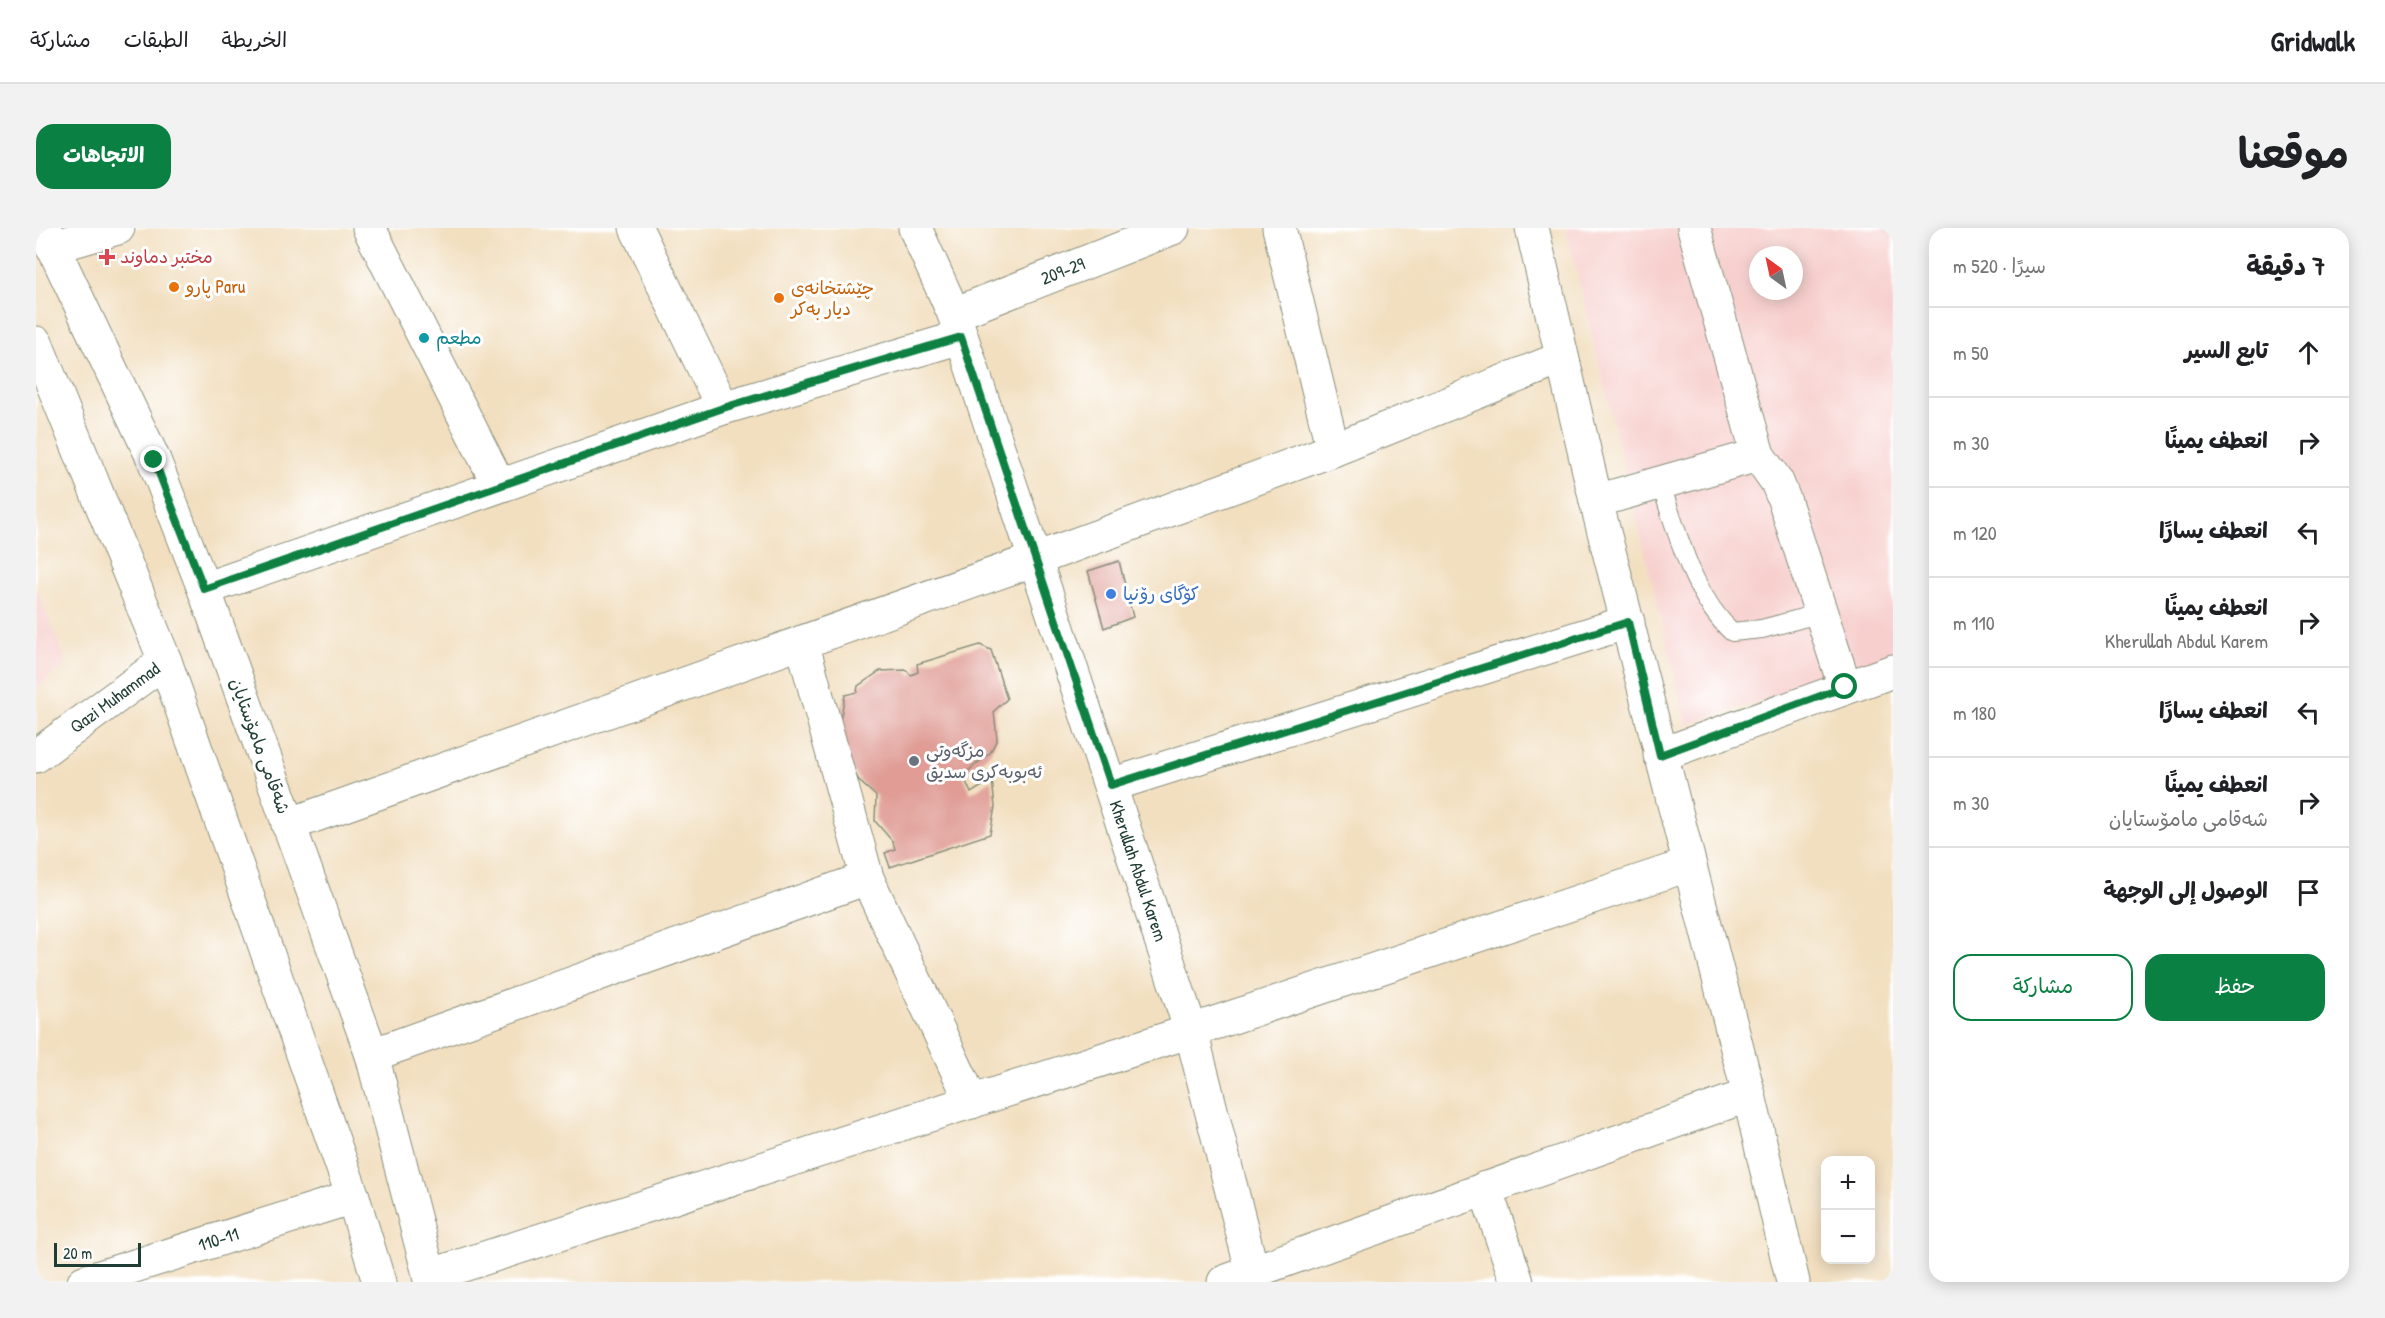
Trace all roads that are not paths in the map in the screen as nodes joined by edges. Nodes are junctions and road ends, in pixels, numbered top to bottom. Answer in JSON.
{"nodes":[{"id":1,"x":118,"y":228,"type":"edge"},
{"id":2,"x":369,"y":228,"type":"edge"},
{"id":3,"x":636,"y":228,"type":"edge"},
{"id":4,"x":915,"y":228,"type":"edge"},
{"id":5,"x":1173,"y":228,"type":"edge"},
{"id":6,"x":1279,"y":228,"type":"edge"},
{"id":7,"x":1532,"y":228,"type":"edge"},
{"id":8,"x":1694,"y":228,"type":"edge"},
{"id":9,"x":48,"y":238,"type":"edge"},
{"id":10,"x":957,"y":326,"type":"junction"},
{"id":11,"x":36,"y":343,"type":"edge"},
{"id":12,"x":1562,"y":358,"type":"junction"},
{"id":13,"x":723,"y":408,"type":"junction"},
{"id":14,"x":1333,"y":450,"type":"junction"},
{"id":15,"x":1758,"y":455,"type":"junction"},
{"id":16,"x":1660,"y":483,"type":"junction"},
{"id":17,"x":499,"y":485,"type":"junction"},
{"id":18,"x":1596,"y":501,"type":"junction"},
{"id":19,"x":1036,"y":559,"type":"junction"},
{"id":20,"x":204,"y":589,"type":"junction"},
{"id":21,"x":1821,"y":613,"type":"junction"},
{"id":22,"x":1628,"y":622,"type":"junction"},
{"id":23,"x":802,"y":642,"type":"junction"},
{"id":24,"x":165,"y":661,"type":"junction"},
{"id":25,"x":1893,"y":671,"type":"edge"},
{"id":26,"x":1845,"y":687,"type":"junction"},
{"id":27,"x":1660,"y":755,"type":"junction"},
{"id":28,"x":36,"y":756,"type":"edge"},
{"id":29,"x":1111,"y":785,"type":"junction"},
{"id":30,"x":288,"y":825,"type":"junction"},
{"id":31,"x":1689,"y":866,"type":"junction"},
{"id":32,"x":867,"y":878,"type":"junction"},
{"id":33,"x":1191,"y":1031,"type":"junction"},
{"id":34,"x":372,"y":1055,"type":"junction"},
{"id":35,"x":1749,"y":1095,"type":"junction"},
{"id":36,"x":972,"y":1102,"type":"junction"},
{"id":37,"x":1485,"y":1188,"type":"junction"},
{"id":38,"x":353,"y":1197,"type":"junction"},
{"id":39,"x":430,"y":1279,"type":"edge"},
{"id":40,"x":1244,"y":1279,"type":"edge"},
{"id":41,"x":84,"y":1282,"type":"edge"},
{"id":42,"x":379,"y":1282,"type":"edge"},
{"id":43,"x":1517,"y":1282,"type":"edge"},
{"id":44,"x":1793,"y":1282,"type":"edge"}],
"edges":[{"from":1,"to":9,"type":"street"},
{"from":2,"to":17,"type":"street"},
{"from":3,"to":13,"type":"street"},
{"from":4,"to":10,"type":"street","name":"Kherullah Abdul Karem"},
{"from":5,"to":10,"type":"street","name":"209-29"},
{"from":6,"to":14,"type":"street"},
{"from":7,"to":12,"type":"street"},
{"from":8,"to":15,"type":"street"},
{"from":9,"to":20,"type":"street","name":"شەقامی مامۆستایان"},
{"from":10,"to":13,"type":"street","name":"209-29"},
{"from":10,"to":19,"type":"street","name":"Kherullah Abdul Karem"},
{"from":11,"to":24,"type":"street"},
{"from":12,"to":14,"type":"street"},
{"from":12,"to":18,"type":"street"},
{"from":13,"to":17,"type":"street","name":"209-29"},
{"from":14,"to":19,"type":"street"},
{"from":15,"to":16,"type":"street"},
{"from":15,"to":21,"type":"street"},
{"from":16,"to":18,"type":"street"},
{"from":16,"to":21,"type":"lane"},
{"from":17,"to":20,"type":"street","name":"209-29"},
{"from":18,"to":22,"type":"street"},
{"from":19,"to":23,"type":"street"},
{"from":19,"to":29,"type":"street","name":"Kherullah Abdul Karem"},
{"from":20,"to":30,"type":"street","name":"شەقامی مامۆستایان"},
{"from":21,"to":26,"type":"street"},
{"from":22,"to":27,"type":"street"},
{"from":22,"to":29,"type":"street"},
{"from":23,"to":30,"type":"street"},
{"from":23,"to":32,"type":"street"},
{"from":24,"to":28,"type":"street","name":"Qazi Muhammad"},
{"from":24,"to":38,"type":"street"},
{"from":25,"to":26,"type":"street"},
{"from":26,"to":27,"type":"street"},
{"from":27,"to":31,"type":"street"},
{"from":29,"to":33,"type":"street","name":"Kherullah Abdul Karem"},
{"from":30,"to":34,"type":"street","name":"شەقامی مامۆستایان"},
{"from":31,"to":33,"type":"street"},
{"from":31,"to":35,"type":"street"},
{"from":32,"to":34,"type":"street"},
{"from":32,"to":36,"type":"street"},
{"from":33,"to":36,"type":"street"},
{"from":33,"to":40,"type":"street","name":"Kherullah Abdul Karem"},
{"from":34,"to":39,"type":"street","name":"شەقامی مامۆستایان"},
{"from":35,"to":37,"type":"street"},
{"from":35,"to":44,"type":"street"},
{"from":36,"to":39,"type":"street"},
{"from":37,"to":40,"type":"street"},
{"from":37,"to":43,"type":"street"},
{"from":38,"to":41,"type":"street","name":"110-11"},
{"from":38,"to":42,"type":"street"}]}
